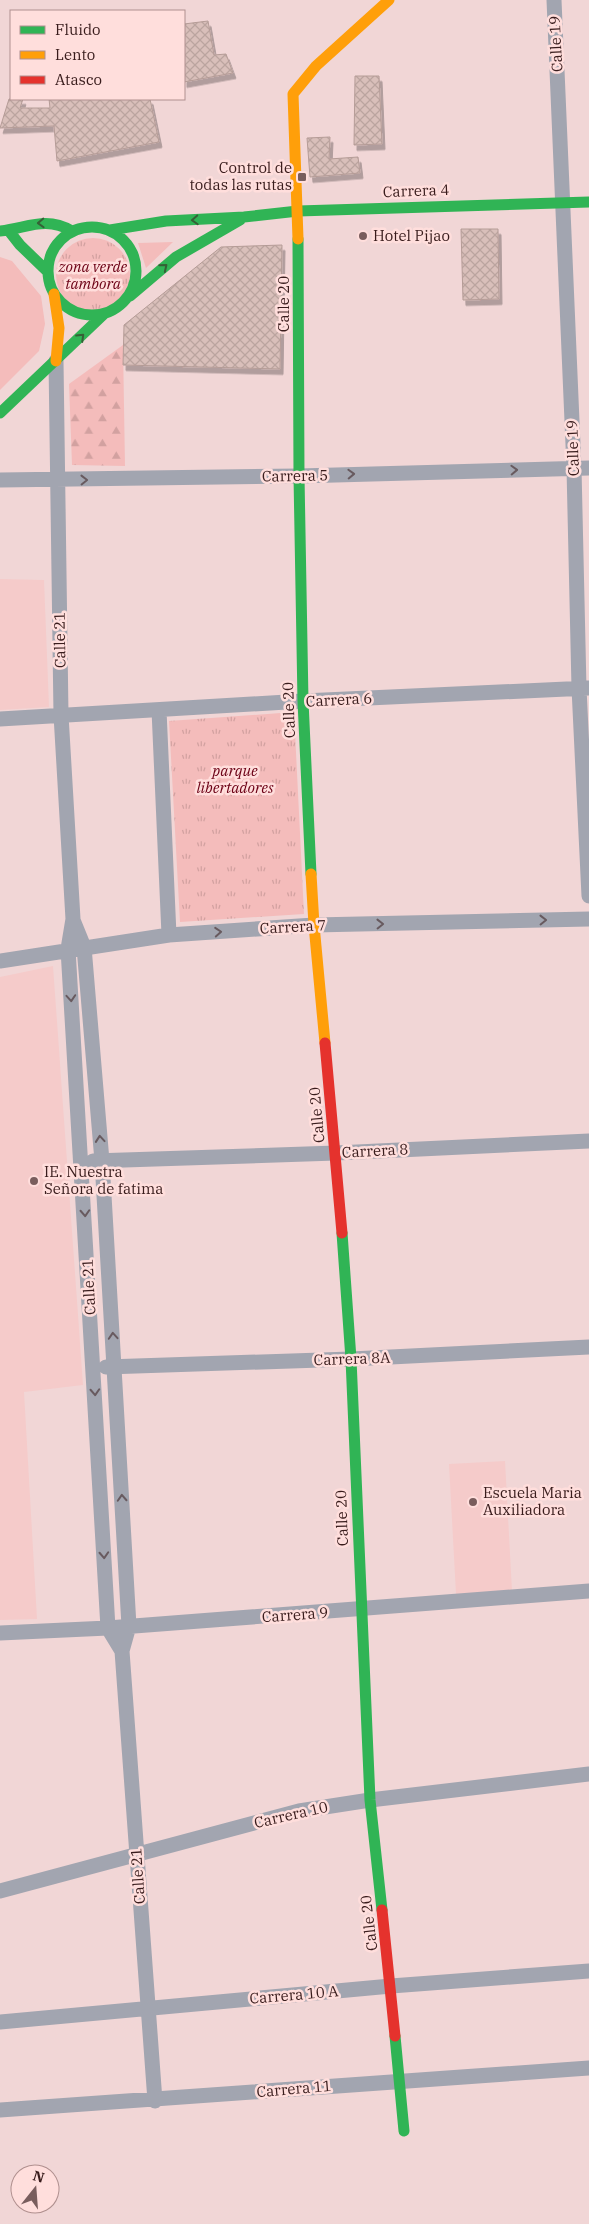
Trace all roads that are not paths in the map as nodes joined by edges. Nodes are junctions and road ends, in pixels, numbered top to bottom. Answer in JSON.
{"nodes":[{"id":1,"x":389,"y":0,"type":"edge"},
{"id":2,"x":554,"y":0,"type":"edge"},
{"id":3,"x":563,"y":202,"type":"junction"},
{"id":4,"x":589,"y":202,"type":"edge"},
{"id":5,"x":298,"y":211,"type":"junction"},
{"id":6,"x":244,"y":218,"type":"junction"},
{"id":7,"x":110,"y":230,"type":"junction"},
{"id":8,"x":5,"y":231,"type":"edge"},
{"id":9,"x":72,"y":231,"type":"junction"},
{"id":10,"x":48,"y":272,"type":"junction"},
{"id":11,"x":54,"y":294,"type":"junction"},
{"id":12,"x":127,"y":299,"type":"junction"},
{"id":13,"x":106,"y":313,"type":"junction"},
{"id":14,"x":56,"y":361,"type":"junction"},
{"id":15,"x":0,"y":413,"type":"edge"},
{"id":16,"x":582,"y":468,"type":"edge"},
{"id":17,"x":299,"y":476,"type":"junction"},
{"id":18,"x":0,"y":480,"type":"edge"},
{"id":19,"x":57,"y":480,"type":"junction"},
{"id":20,"x":584,"y":688,"type":"edge"},
{"id":21,"x":303,"y":701,"type":"junction"},
{"id":22,"x":159,"y":710,"type":"junction"},
{"id":23,"x":61,"y":715,"type":"junction"},
{"id":24,"x":0,"y":719,"type":"edge"},
{"id":25,"x":589,"y":896,"type":"edge"},
{"id":26,"x":73,"y":919,"type":"junction"},
{"id":27,"x":589,"y":919,"type":"edge"},
{"id":28,"x":314,"y":926,"type":"junction"},
{"id":29,"x":169,"y":935,"type":"junction"},
{"id":30,"x":84,"y":947,"type":"junction"},
{"id":31,"x":68,"y":950,"type":"junction"},
{"id":32,"x":0,"y":961,"type":"edge"},
{"id":33,"x":589,"y":1141,"type":"edge"},
{"id":34,"x":336,"y":1153,"type":"junction"},
{"id":35,"x":102,"y":1161,"type":"junction"},
{"id":36,"x":82,"y":1162,"type":"junction"},
{"id":37,"x":589,"y":1347,"type":"edge"},
{"id":38,"x":351,"y":1359,"type":"junction"},
{"id":39,"x":115,"y":1366,"type":"junction"},
{"id":40,"x":94,"y":1368,"type":"junction"},
{"id":41,"x":589,"y":1592,"type":"edge"},
{"id":42,"x":360,"y":1610,"type":"junction"},
{"id":43,"x":129,"y":1626,"type":"junction"},
{"id":44,"x":108,"y":1628,"type":"junction"},
{"id":45,"x":0,"y":1633,"type":"edge"},
{"id":46,"x":122,"y":1651,"type":"junction"},
{"id":47,"x":589,"y":1774,"type":"edge"},
{"id":48,"x":370,"y":1800,"type":"junction"},
{"id":49,"x":137,"y":1854,"type":"junction"},
{"id":50,"x":0,"y":1891,"type":"edge"},
{"id":51,"x":589,"y":1971,"type":"edge"},
{"id":52,"x":391,"y":1986,"type":"junction"},
{"id":53,"x":148,"y":2008,"type":"junction"},
{"id":54,"x":0,"y":2022,"type":"edge"},
{"id":55,"x":589,"y":2068,"type":"edge"},
{"id":56,"x":400,"y":2080,"type":"junction"},
{"id":57,"x":155,"y":2101,"type":"junction"},
{"id":58,"x":0,"y":2110,"type":"edge"},
{"id":59,"x":404,"y":2131,"type":"dead end"}],
"edges":[{"from":1,"to":5,"type":"street","name":"Calle 20"},
{"from":2,"to":3,"type":"street","name":"Calle 19"},
{"from":3,"to":4,"type":"street","name":"Carrera 4"},
{"from":3,"to":5,"type":"street","name":"Carrera 4"},
{"from":3,"to":16,"type":"street","name":"Calle 19"},
{"from":5,"to":6,"type":"street","name":"Carrera 4"},
{"from":5,"to":17,"type":"street","name":"Calle 20"},
{"from":6,"to":7,"type":"street","name":"Carrera 4","one_way":true},
{"from":12,"to":6,"type":"street","name":"Carrera 4","one_way":true},
{"from":7,"to":9,"type":"street"},
{"from":7,"to":12,"type":"street"},
{"from":9,"to":8,"type":"street","one_way":true},
{"from":8,"to":10,"type":"street"},
{"from":9,"to":10,"type":"street"},
{"from":10,"to":11,"type":"street"},
{"from":11,"to":13,"type":"street"},
{"from":11,"to":14,"type":"street"},
{"from":12,"to":13,"type":"street"},
{"from":14,"to":13,"type":"street","one_way":true},
{"from":14,"to":15,"type":"street"},
{"from":14,"to":19,"type":"street","name":"Calle 21"},
{"from":17,"to":16,"type":"street","name":"Carrera 5","one_way":true},
{"from":16,"to":20,"type":"street","name":"Calle 19"},
{"from":19,"to":17,"type":"street","name":"Carrera 5","one_way":true},
{"from":17,"to":21,"type":"street","name":"Calle 20"},
{"from":18,"to":19,"type":"street","name":"Carrera 5"},
{"from":19,"to":23,"type":"street","name":"Calle 21"},
{"from":20,"to":21,"type":"street","name":"Carrera 6"},
{"from":20,"to":25,"type":"street","name":"Calle 19"},
{"from":21,"to":22,"type":"street","name":"Carrera 6"},
{"from":21,"to":28,"type":"street","name":"Calle 20"},
{"from":22,"to":23,"type":"street","name":"Carrera 6"},
{"from":22,"to":29,"type":"street"},
{"from":23,"to":24,"type":"street","name":"Carrera 6"},
{"from":23,"to":26,"type":"street","name":"Calle 21"},
{"from":26,"to":30,"type":"street","name":"Calle 21"},
{"from":26,"to":31,"type":"street","name":"Calle 21"},
{"from":28,"to":27,"type":"street","name":"Carrera 7","one_way":true},
{"from":29,"to":28,"type":"street","name":"Carrera 7","one_way":true},
{"from":28,"to":34,"type":"street","name":"Calle 20"},
{"from":29,"to":30,"type":"street","name":"Carrera 7"},
{"from":30,"to":31,"type":"street","name":"Carrera 7"},
{"from":35,"to":30,"type":"street","name":"Calle 21","one_way":true},
{"from":31,"to":32,"type":"street","name":"Carrera 7"},
{"from":31,"to":36,"type":"street","name":"Calle 21","one_way":true},
{"from":33,"to":34,"type":"street","name":"Carrera 8"},
{"from":34,"to":35,"type":"street","name":"Carrera 8"},
{"from":34,"to":38,"type":"street","name":"Calle 20"},
{"from":35,"to":36,"type":"street","name":"Carrera 8"},
{"from":39,"to":35,"type":"street","name":"Calle 21","one_way":true},
{"from":36,"to":40,"type":"street","name":"Calle 21","one_way":true},
{"from":37,"to":38,"type":"street","name":"Carrera 8A"},
{"from":38,"to":39,"type":"street","name":"Carrera 8A"},
{"from":38,"to":42,"type":"street","name":"Calle 20"},
{"from":39,"to":40,"type":"street","name":"Carrera 8A"},
{"from":43,"to":39,"type":"street","name":"Calle 21","one_way":true},
{"from":40,"to":44,"type":"street","name":"Calle 21","one_way":true},
{"from":41,"to":42,"type":"street","name":"Carrera 9"},
{"from":42,"to":43,"type":"street","name":"Carrera 9"},
{"from":42,"to":48,"type":"street","name":"Calle 20"},
{"from":43,"to":44,"type":"street","name":"Carrera 9"},
{"from":43,"to":46,"type":"street","name":"Calle 21"},
{"from":44,"to":45,"type":"street","name":"Carrera 9"},
{"from":44,"to":46,"type":"street","name":"Calle 21"},
{"from":46,"to":49,"type":"street","name":"Calle 21"},
{"from":47,"to":48,"type":"street","name":"Carrera 10"},
{"from":48,"to":49,"type":"street","name":"Carrera 10"},
{"from":48,"to":52,"type":"street","name":"Calle 20"},
{"from":49,"to":50,"type":"street","name":"Carrera 10"},
{"from":49,"to":53,"type":"street","name":"Calle 21"},
{"from":51,"to":52,"type":"street","name":"Carrera 10 A"},
{"from":52,"to":53,"type":"street","name":"Carrera 10 A"},
{"from":52,"to":56,"type":"street","name":"Calle 20"},
{"from":53,"to":54,"type":"street","name":"Carrera 10 A"},
{"from":53,"to":57,"type":"street","name":"Calle 21"},
{"from":55,"to":56,"type":"street","name":"Carrera 11"},
{"from":56,"to":57,"type":"street","name":"Carrera 11"},
{"from":56,"to":59,"type":"street","name":"Calle 20"},
{"from":57,"to":58,"type":"street","name":"Carrera 11"}]}
